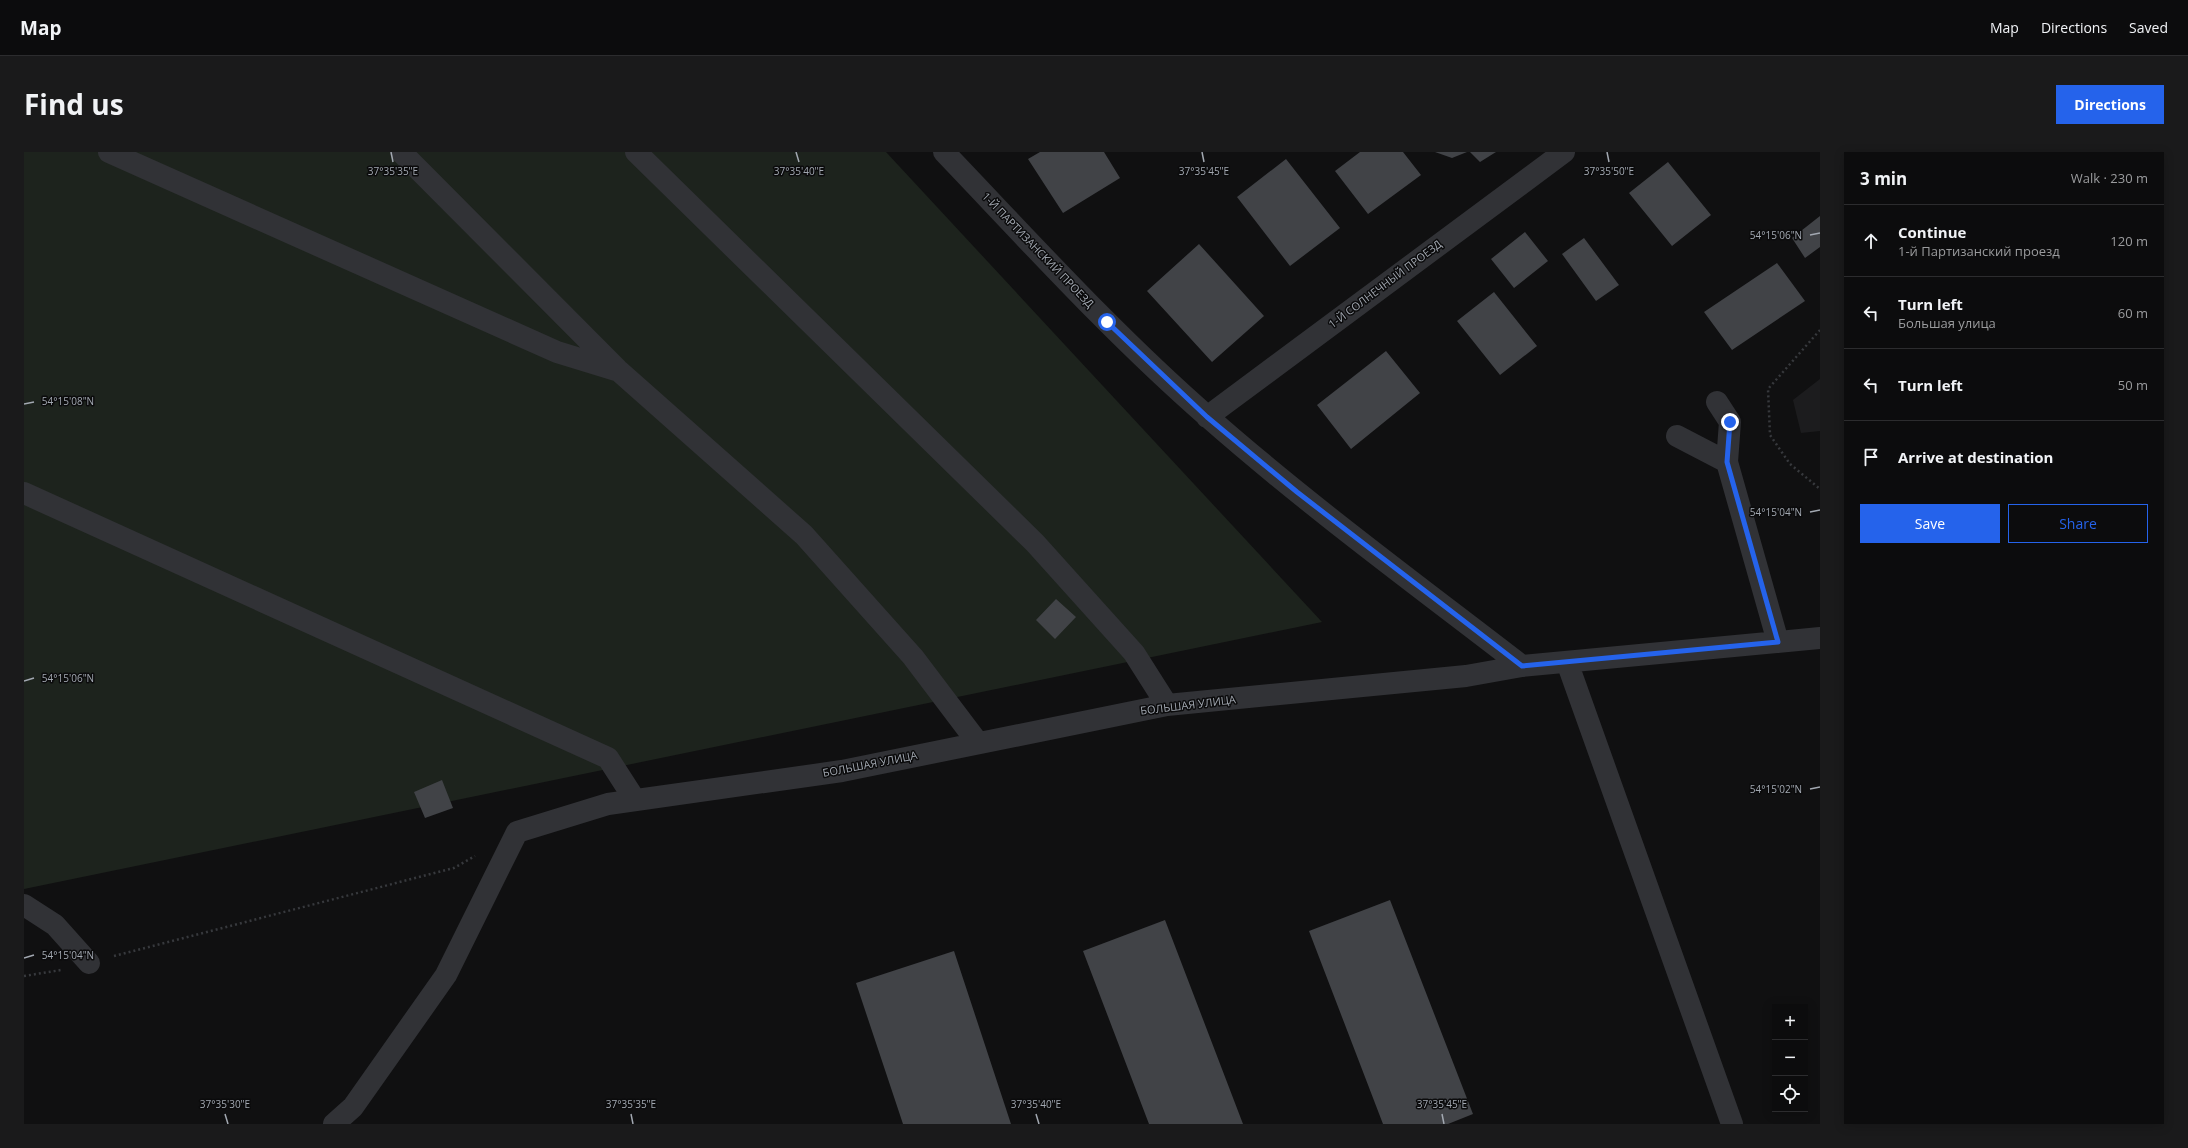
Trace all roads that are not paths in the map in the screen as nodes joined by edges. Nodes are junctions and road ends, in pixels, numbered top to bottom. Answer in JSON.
{"nodes":[{"id":1,"x":109,"y":152,"type":"edge"},
{"id":2,"x":401,"y":152,"type":"edge"},
{"id":3,"x":636,"y":152,"type":"edge"},
{"id":4,"x":944,"y":152,"type":"edge"},
{"id":5,"x":1564,"y":152,"type":"edge"},
{"id":6,"x":619,"y":371,"type":"junction"},
{"id":7,"x":1717,"y":402,"type":"dead end"},
{"id":8,"x":1207,"y":417,"type":"junction"},
{"id":9,"x":1677,"y":436,"type":"dead end"},
{"id":10,"x":1727,"y":462,"type":"junction"},
{"id":11,"x":24,"y":493,"type":"edge"},
{"id":12,"x":1820,"y":638,"type":"edge"},
{"id":13,"x":1778,"y":642,"type":"junction"},
{"id":14,"x":1567,"y":662,"type":"junction"},
{"id":15,"x":1522,"y":666,"type":"junction"},
{"id":16,"x":1167,"y":705,"type":"junction"},
{"id":17,"x":978,"y":743,"type":"junction"},
{"id":18,"x":636,"y":800,"type":"junction"},
{"id":19,"x":24,"y":905,"type":"edge"},
{"id":20,"x":89,"y":963,"type":"road end"},
{"id":21,"x":334,"y":1124,"type":"edge"},
{"id":22,"x":1732,"y":1124,"type":"edge"}],
"edges":[{"from":1,"to":6,"type":"street"},
{"from":2,"to":6,"type":"street"},
{"from":3,"to":16,"type":"street"},
{"from":4,"to":8,"type":"street","name":"1-Й ПАРТИЗАНСКИЙ ПРОЕЗД"},
{"from":5,"to":8,"type":"street","name":"1-Й СОЛНЕЧНЫЙ ПРОЕЗД"},
{"from":6,"to":17,"type":"street"},
{"from":7,"to":10,"type":"street"},
{"from":8,"to":15,"type":"street","name":"1-Й ПАРТИЗАНСКИЙ ПРОЕЗД"},
{"from":9,"to":10,"type":"street"},
{"from":10,"to":13,"type":"street"},
{"from":11,"to":18,"type":"street"},
{"from":12,"to":13,"type":"street","name":"БОЛЬШАЯ УЛИЦА"},
{"from":13,"to":14,"type":"street","name":"БОЛЬШАЯ УЛИЦА"},
{"from":14,"to":15,"type":"street","name":"БОЛЬШАЯ УЛИЦА"},
{"from":14,"to":22,"type":"street"},
{"from":15,"to":16,"type":"street","name":"БОЛЬШАЯ УЛИЦА"},
{"from":16,"to":17,"type":"street","name":"БОЛЬШАЯ УЛИЦА"},
{"from":17,"to":18,"type":"street","name":"БОЛЬШАЯ УЛИЦА"},
{"from":18,"to":21,"type":"street","name":"БОЛЬШАЯ УЛИЦА"},
{"from":19,"to":20,"type":"street"}]}
